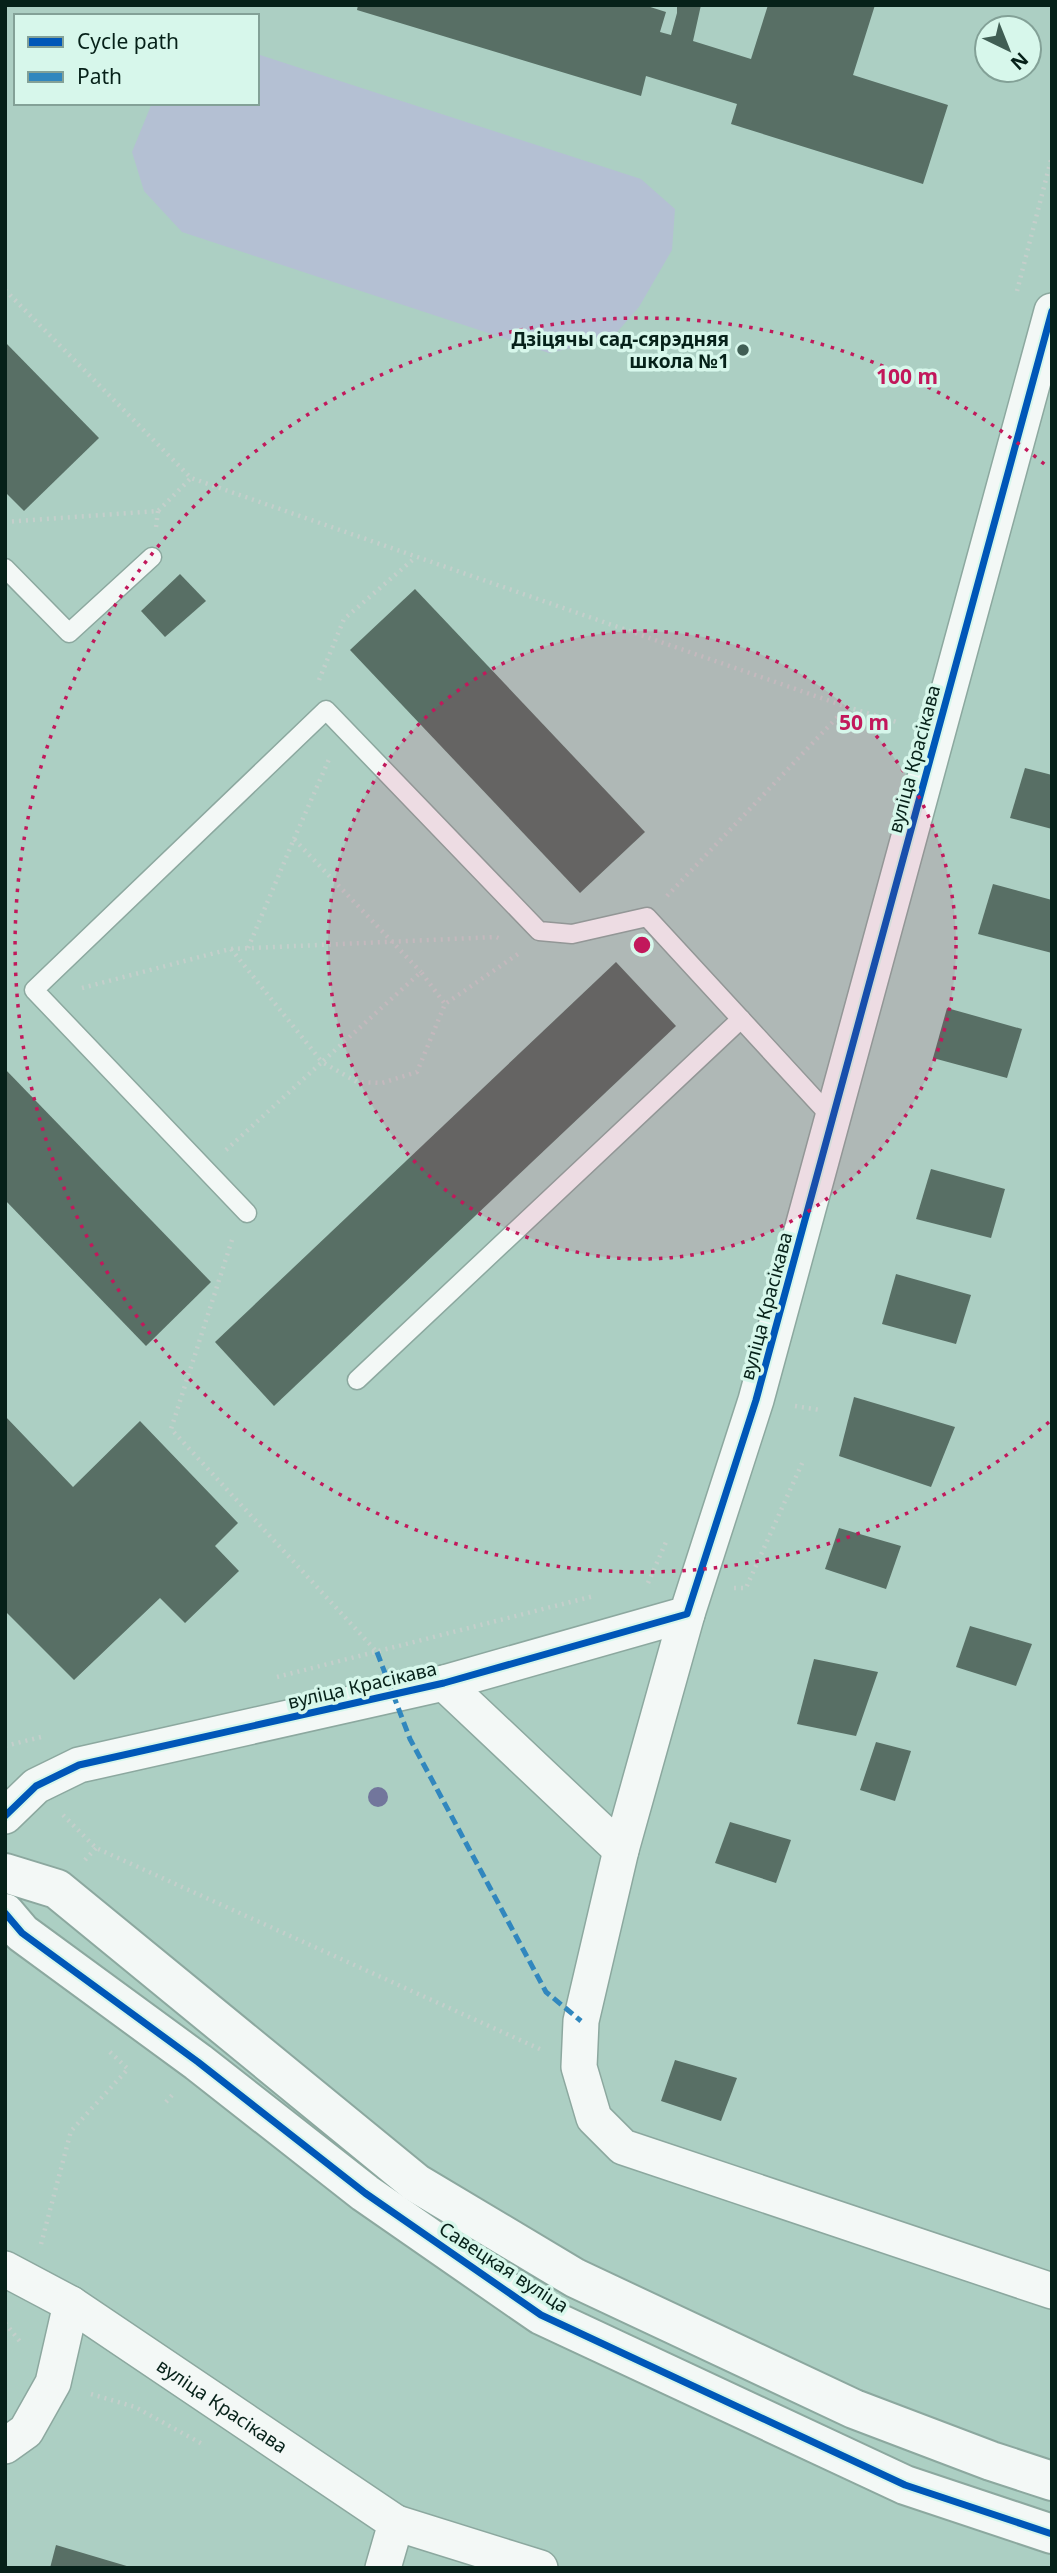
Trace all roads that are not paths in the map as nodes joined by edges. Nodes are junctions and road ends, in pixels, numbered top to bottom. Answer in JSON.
{"nodes":[{"id":1,"x":1052,"y":312,"type":"edge"},
{"id":2,"x":152,"y":557,"type":"dead end"},
{"id":3,"x":5,"y":568,"type":"edge"},
{"id":4,"x":741,"y":1019,"type":"junction"},
{"id":5,"x":833,"y":1119,"type":"junction"},
{"id":6,"x":247,"y":1213,"type":"dead end"},
{"id":7,"x":357,"y":1380,"type":"dead end"},
{"id":8,"x":691,"y":1600,"type":"junction"},
{"id":9,"x":444,"y":1683,"type":"junction"},
{"id":10,"x":5,"y":1816,"type":"edge"},
{"id":11,"x":621,"y":1850,"type":"junction"},
{"id":12,"x":5,"y":1874,"type":"edge"},
{"id":13,"x":5,"y":1913,"type":"edge"},
{"id":14,"x":14,"y":2273,"type":"edge"},
{"id":15,"x":1052,"y":2291,"type":"edge"},
{"id":16,"x":71,"y":2304,"type":"junction"},
{"id":17,"x":5,"y":2446,"type":"edge"},
{"id":18,"x":1052,"y":2481,"type":"edge"},
{"id":19,"x":396,"y":2523,"type":"junction"},
{"id":20,"x":1052,"y":2534,"type":"edge"},
{"id":21,"x":383,"y":2568,"type":"edge"},
{"id":22,"x":540,"y":2568,"type":"edge"}],
"edges":[{"from":1,"to":5,"type":"street","name":"вуліца Красікава"},
{"from":2,"to":3,"type":"lane"},
{"from":4,"to":5,"type":"lane"},
{"from":4,"to":6,"type":"lane"},
{"from":4,"to":7,"type":"lane"},
{"from":5,"to":8,"type":"street","name":"вуліца Красікава"},
{"from":8,"to":9,"type":"street","name":"вуліца Красікава"},
{"from":8,"to":11,"type":"street"},
{"from":9,"to":10,"type":"street","name":"вуліца Красікава"},
{"from":9,"to":11,"type":"street"},
{"from":11,"to":15,"type":"street"},
{"from":12,"to":18,"type":"street","name":"Савецкая вуліца"},
{"from":13,"to":20,"type":"street","name":"Савецкая вуліца"},
{"from":14,"to":16,"type":"street","name":"вуліца Красікава"},
{"from":16,"to":17,"type":"street"},
{"from":16,"to":19,"type":"street","name":"вуліца Красікава"},
{"from":19,"to":21,"type":"street"},
{"from":19,"to":22,"type":"street","name":"вуліца Красікава"}]}
